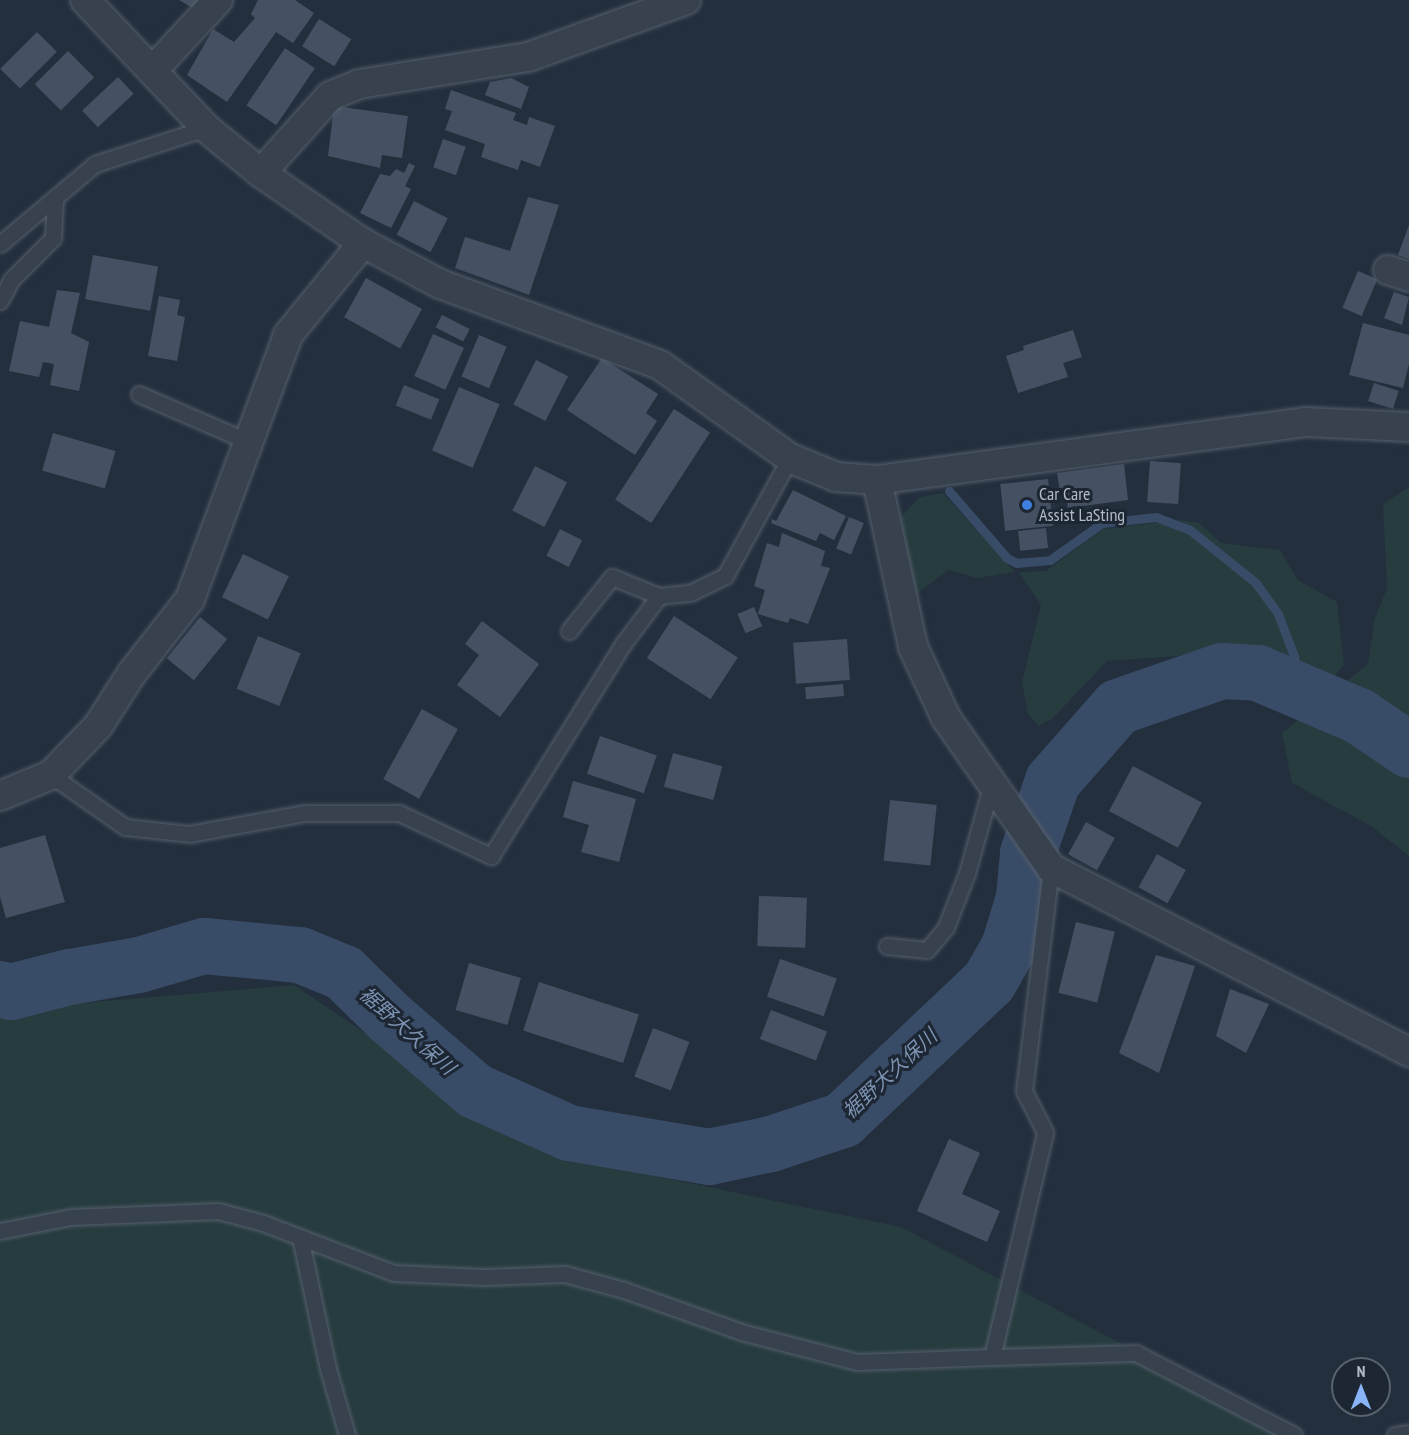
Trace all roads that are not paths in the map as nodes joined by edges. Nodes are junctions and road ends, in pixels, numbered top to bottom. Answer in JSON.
{"nodes":[{"id":1,"x":85,"y":0,"type":"edge"},
{"id":2,"x":218,"y":0,"type":"edge"},
{"id":3,"x":686,"y":0,"type":"edge"},
{"id":4,"x":152,"y":71,"type":"junction"},
{"id":5,"x":206,"y":128,"type":"junction"},
{"id":6,"x":261,"y":173,"type":"junction"},
{"id":7,"x":55,"y":198,"type":"junction"},
{"id":8,"x":363,"y":243,"type":"junction"},
{"id":9,"x":0,"y":244,"type":"edge"},
{"id":10,"x":0,"y":301,"type":"edge"},
{"id":11,"x":139,"y":394,"type":"dead end"},
{"id":12,"x":1409,"y":427,"type":"edge"},
{"id":13,"x":247,"y":441,"type":"junction"},
{"id":14,"x":790,"y":458,"type":"junction"},
{"id":15,"x":877,"y":480,"type":"junction"},
{"id":16,"x":659,"y":596,"type":"junction"},
{"id":17,"x":569,"y":631,"type":"dead end"},
{"id":18,"x":51,"y":775,"type":"junction"},
{"id":19,"x":998,"y":791,"type":"junction"},
{"id":20,"x":0,"y":796,"type":"edge"},
{"id":21,"x":1051,"y":868,"type":"junction"},
{"id":22,"x":886,"y":946,"type":"dead end"},
{"id":23,"x":1409,"y":1052,"type":"edge"},
{"id":24,"x":0,"y":1231,"type":"edge"},
{"id":25,"x":300,"y":1237,"type":"junction"},
{"id":26,"x":992,"y":1357,"type":"junction"},
{"id":27,"x":1409,"y":1433,"type":"edge"},
{"id":28,"x":347,"y":1435,"type":"edge"},
{"id":29,"x":1294,"y":1435,"type":"edge"},
{"id":30,"x":1395,"y":1435,"type":"edge"}],
"edges":[{"from":1,"to":4,"type":"street"},
{"from":2,"to":4,"type":"street"},
{"from":3,"to":6,"type":"street"},
{"from":4,"to":5,"type":"street"},
{"from":5,"to":6,"type":"street"},
{"from":5,"to":7,"type":"lane"},
{"from":6,"to":8,"type":"street"},
{"from":7,"to":9,"type":"lane"},
{"from":7,"to":10,"type":"lane"},
{"from":8,"to":13,"type":"street"},
{"from":8,"to":14,"type":"street"},
{"from":11,"to":13,"type":"lane"},
{"from":12,"to":15,"type":"street"},
{"from":13,"to":18,"type":"street"},
{"from":14,"to":15,"type":"street"},
{"from":14,"to":16,"type":"lane"},
{"from":15,"to":19,"type":"street"},
{"from":16,"to":17,"type":"lane"},
{"from":16,"to":18,"type":"lane"},
{"from":18,"to":20,"type":"street"},
{"from":19,"to":21,"type":"street"},
{"from":19,"to":22,"type":"lane"},
{"from":21,"to":23,"type":"street"},
{"from":21,"to":26,"type":"lane"},
{"from":24,"to":25,"type":"lane"},
{"from":25,"to":26,"type":"lane"},
{"from":25,"to":28,"type":"lane"},
{"from":26,"to":29,"type":"lane"},
{"from":27,"to":30,"type":"lane"}]}
